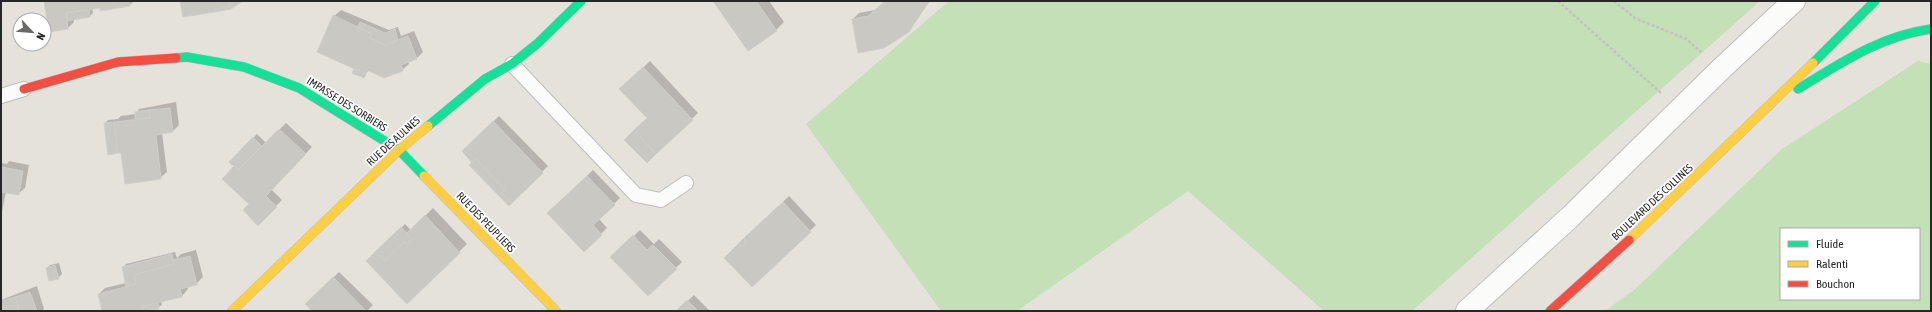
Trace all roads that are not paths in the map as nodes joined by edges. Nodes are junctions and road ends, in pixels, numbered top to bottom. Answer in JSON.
{"nodes":[{"id":1,"x":581,"y":1,"type":"edge"},
{"id":2,"x":1794,"y":1,"type":"edge"},
{"id":3,"x":1875,"y":1,"type":"edge"},
{"id":4,"x":1931,"y":29,"type":"edge"},
{"id":5,"x":512,"y":64,"type":"junction"},
{"id":6,"x":24,"y":89,"type":"joint"},
{"id":7,"x":1,"y":96,"type":"edge"},
{"id":8,"x":1768,"y":108,"type":"junction"},
{"id":9,"x":399,"y":150,"type":"junction"},
{"id":10,"x":686,"y":183,"type":"dead end"},
{"id":11,"x":232,"y":311,"type":"edge"},
{"id":12,"x":556,"y":311,"type":"edge"},
{"id":13,"x":1467,"y":311,"type":"edge"},
{"id":14,"x":1550,"y":311,"type":"edge"}],
"edges":[{"from":1,"to":5,"type":"street","name":"RUE DES AULNES"},
{"from":2,"to":13,"type":"street"},
{"from":3,"to":8,"type":"street"},
{"from":4,"to":8,"type":"street"},
{"from":5,"to":9,"type":"street","name":"RUE DES AULNES"},
{"from":5,"to":10,"type":"lane"},
{"from":6,"to":7,"type":"lane"},
{"from":6,"to":9,"type":"street","name":"IMPASSE DES SORBIERS"},
{"from":8,"to":14,"type":"street","name":"BOULEVARD DES COLLINES"},
{"from":9,"to":11,"type":"street","name":"RUE DES AULNES"},
{"from":9,"to":12,"type":"street","name":"RUE DES PEUPLIERS"}]}
